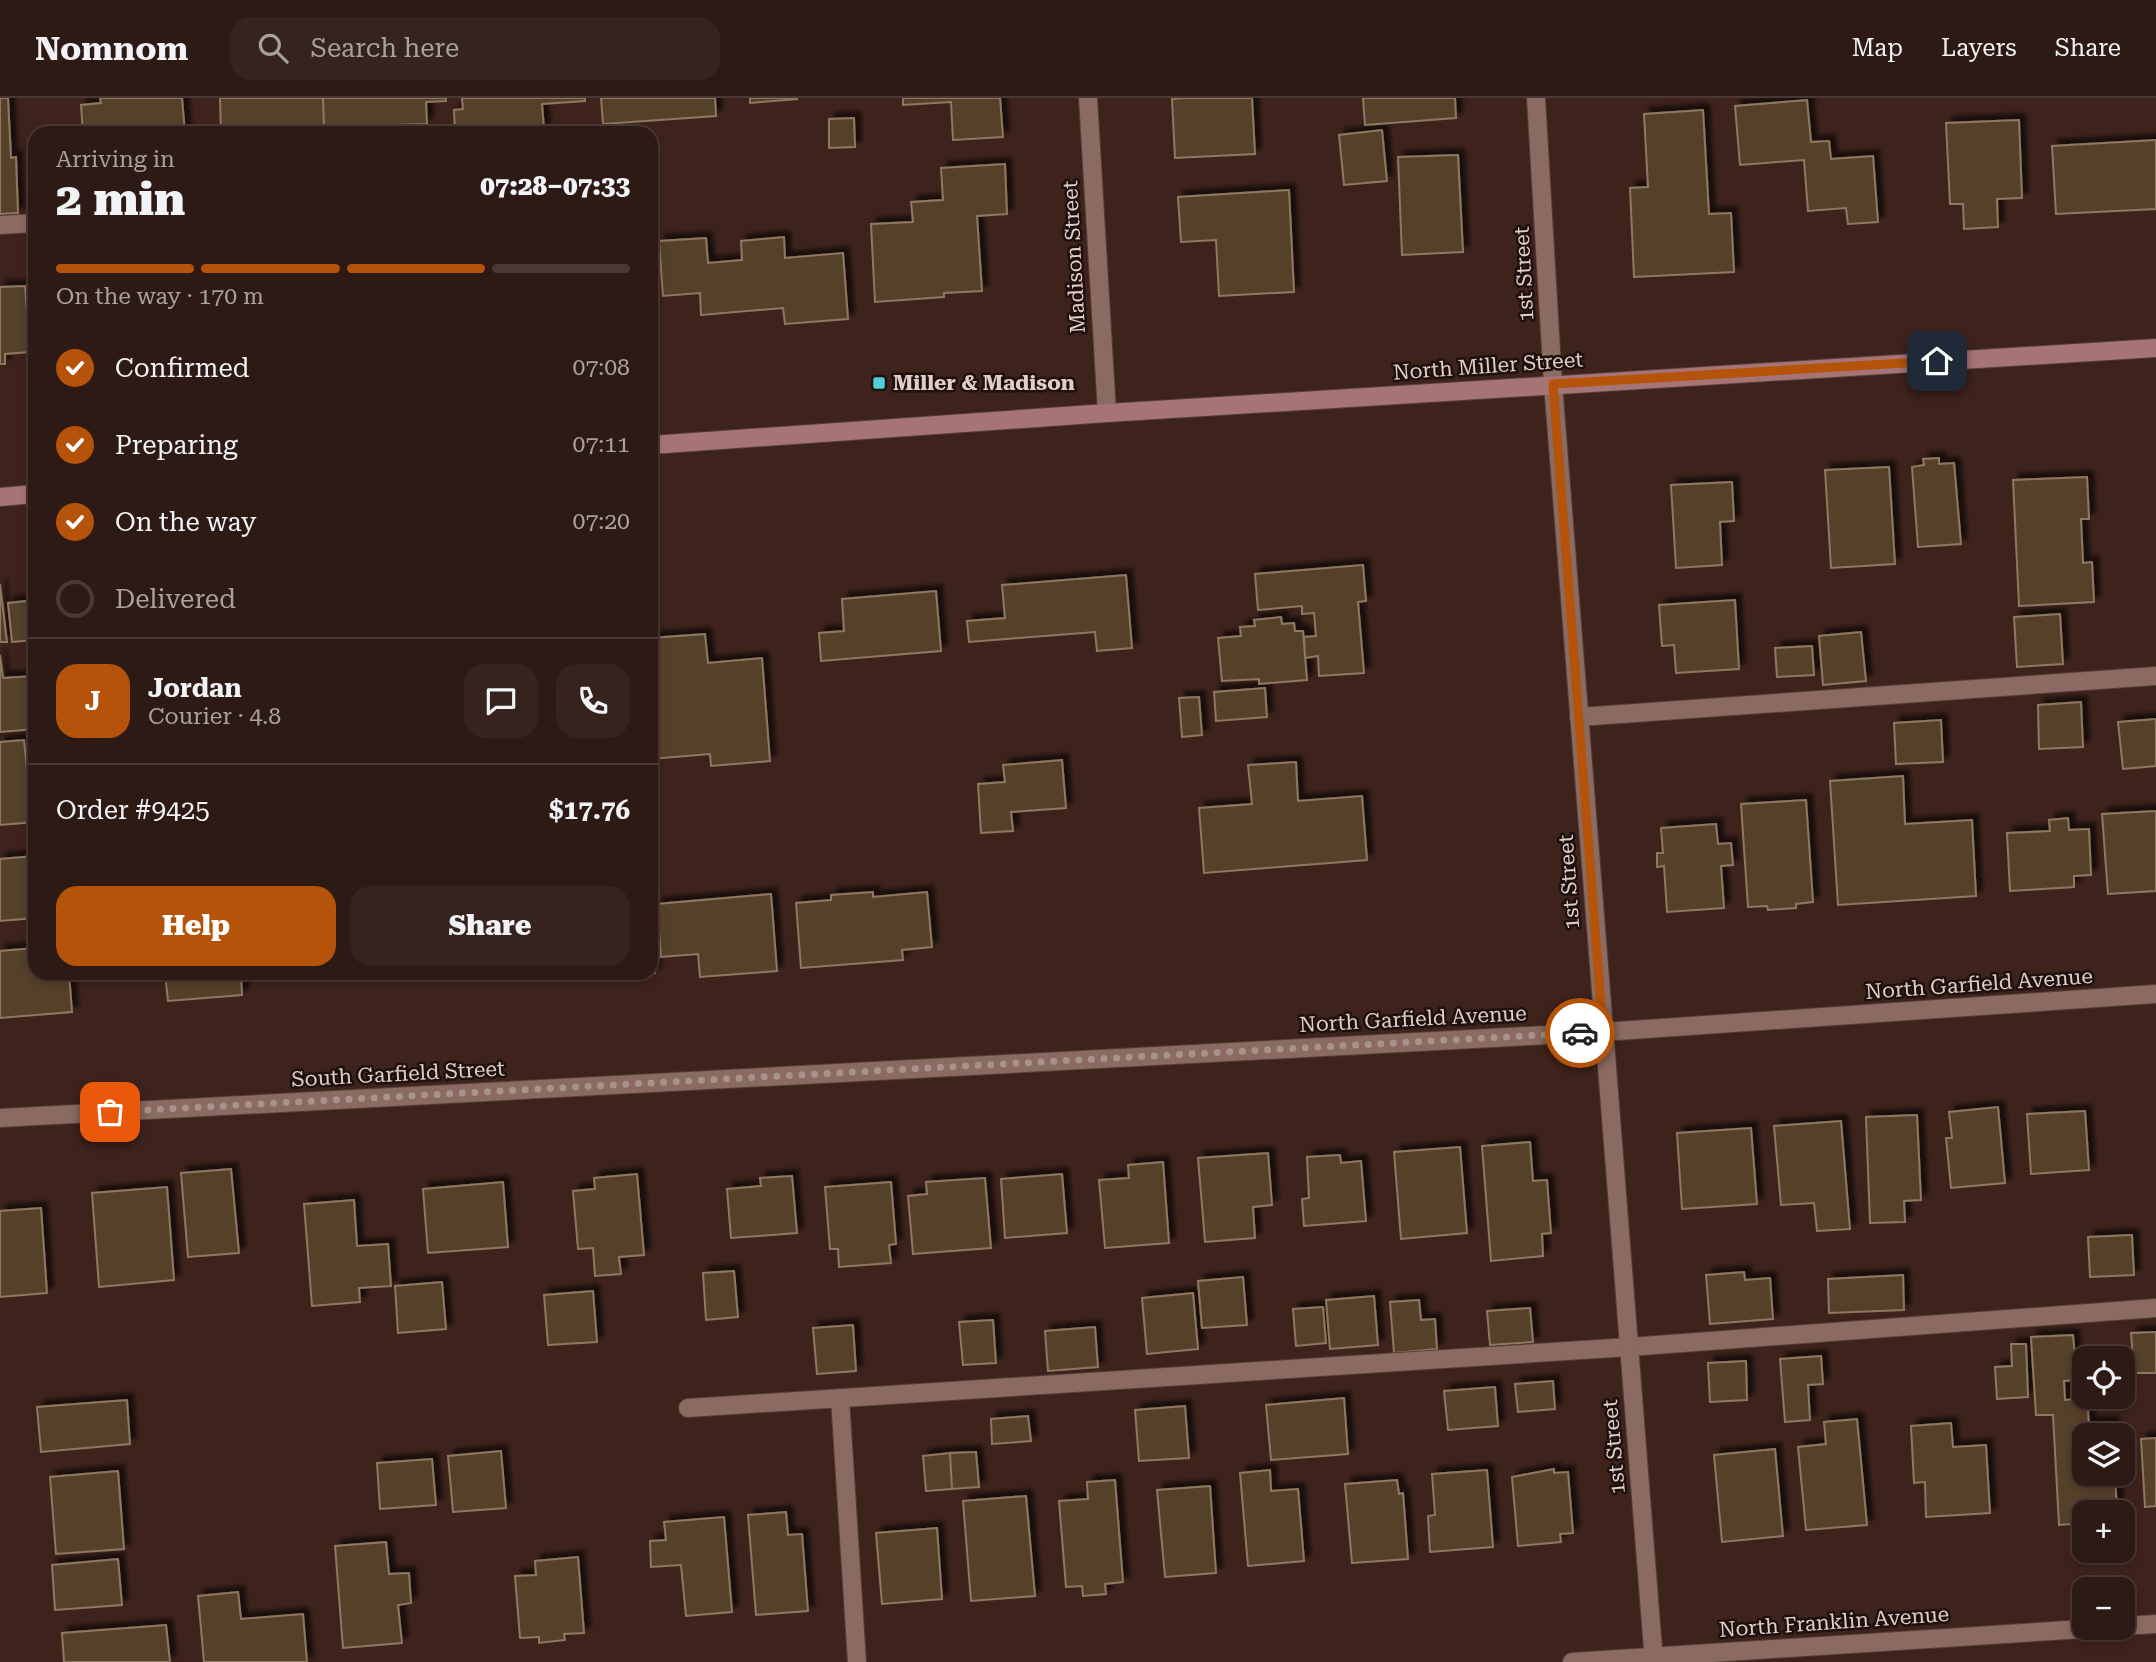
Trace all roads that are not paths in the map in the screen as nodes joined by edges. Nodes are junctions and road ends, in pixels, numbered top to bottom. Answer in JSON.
{"nodes":[{"id":1,"x":1088,"y":98,"type":"edge"},
{"id":2,"x":1536,"y":98,"type":"edge"},
{"id":3,"x":28,"y":223,"type":"edge"},
{"id":4,"x":0,"y":225,"type":"edge"},
{"id":5,"x":2156,"y":348,"type":"edge"},
{"id":6,"x":1553,"y":384,"type":"junction"},
{"id":7,"x":1107,"y":413,"type":"junction"},
{"id":8,"x":658,"y":444,"type":"edge"},
{"id":9,"x":28,"y":495,"type":"edge"},
{"id":10,"x":0,"y":497,"type":"edge"},
{"id":11,"x":2156,"y":676,"type":"edge"},
{"id":12,"x":1579,"y":717,"type":"junction"},
{"id":13,"x":2156,"y":995,"type":"edge"},
{"id":14,"x":1603,"y":1032,"type":"junction"},
{"id":15,"x":799,"y":1075,"type":"joint"},
{"id":16,"x":0,"y":1118,"type":"edge"},
{"id":17,"x":2156,"y":1308,"type":"edge"},
{"id":18,"x":1629,"y":1347,"type":"junction"},
{"id":19,"x":840,"y":1398,"type":"junction"},
{"id":20,"x":688,"y":1408,"type":"dead end"},
{"id":21,"x":2156,"y":1624,"type":"edge"},
{"id":22,"x":2135,"y":1625,"type":"edge"},
{"id":23,"x":2072,"y":1630,"type":"edge"},
{"id":24,"x":1653,"y":1660,"type":"edge"},
{"id":25,"x":857,"y":1662,"type":"edge"},
{"id":26,"x":1572,"y":1662,"type":"edge"}],
"edges":[{"from":1,"to":7,"type":"street","name":"Madison Street"},
{"from":2,"to":6,"type":"street","name":"1st Street"},
{"from":3,"to":4,"type":"street"},
{"from":5,"to":6,"type":"main road","name":"North Miller Street"},
{"from":6,"to":7,"type":"main road","name":"North Miller Street"},
{"from":6,"to":12,"type":"street","name":"1st Street"},
{"from":7,"to":8,"type":"main road","name":"North Miller Street"},
{"from":9,"to":10,"type":"main road"},
{"from":11,"to":12,"type":"street"},
{"from":12,"to":14,"type":"street","name":"1st Street"},
{"from":13,"to":14,"type":"street","name":"North Garfield Avenue"},
{"from":14,"to":15,"type":"street","name":"North Garfield Avenue"},
{"from":14,"to":18,"type":"street","name":"1st Street"},
{"from":15,"to":16,"type":"street","name":"South Garfield Street"},
{"from":17,"to":18,"type":"street"},
{"from":18,"to":19,"type":"street"},
{"from":18,"to":24,"type":"street","name":"1st Street"},
{"from":19,"to":20,"type":"street"},
{"from":19,"to":25,"type":"street"},
{"from":21,"to":22,"type":"street"},
{"from":23,"to":24,"type":"street","name":"North Franklin Avenue"},
{"from":24,"to":26,"type":"street","name":"North Franklin Avenue"}]}
